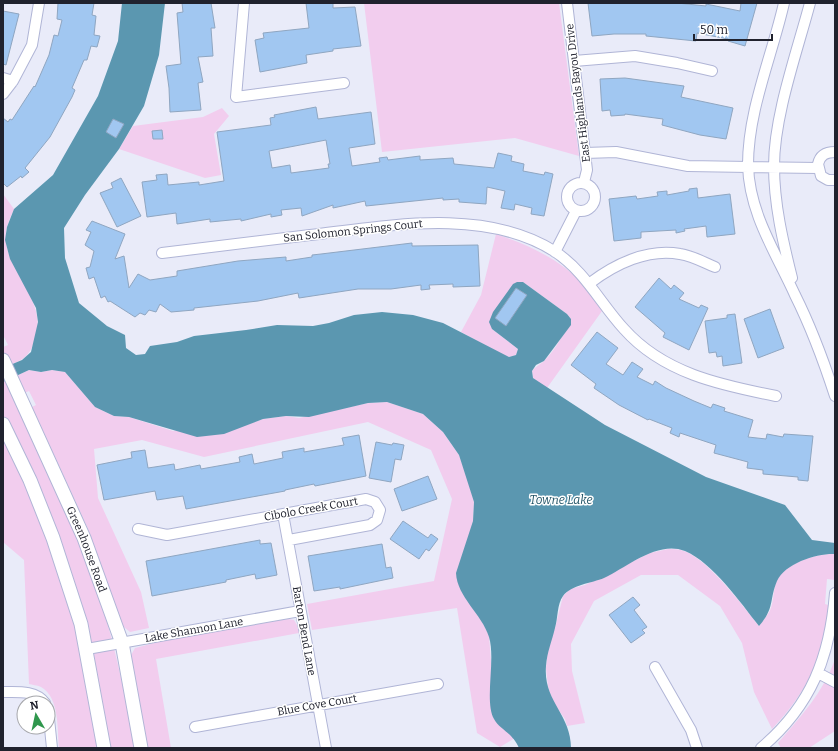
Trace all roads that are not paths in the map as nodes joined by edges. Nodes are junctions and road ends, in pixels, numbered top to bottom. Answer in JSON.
{"nodes":[{"id":1,"x":39,"y":3,"type":"edge"},
{"id":2,"x":244,"y":3,"type":"edge"},
{"id":3,"x":567,"y":3,"type":"edge"},
{"id":4,"x":784,"y":3,"type":"edge"},
{"id":5,"x":810,"y":3,"type":"edge"},
{"id":6,"x":574,"y":61,"type":"junction"},
{"id":7,"x":712,"y":71,"type":"dead end"},
{"id":8,"x":8,"y":80,"type":"edge"},
{"id":9,"x":344,"y":83,"type":"dead end"},
{"id":10,"x":3,"y":94,"type":"edge"},
{"id":11,"x":835,"y":152,"type":"edge"},
{"id":12,"x":585,"y":153,"type":"junction"},
{"id":13,"x":748,"y":166,"type":"junction"},
{"id":14,"x":774,"y":166,"type":"junction"},
{"id":15,"x":818,"y":168,"type":"junction"},
{"id":16,"x":834,"y":181,"type":"edge"},
{"id":17,"x":584,"y":182,"type":"junction"},
{"id":18,"x":576,"y":210,"type":"junction"},
{"id":19,"x":555,"y":252,"type":"junction"},
{"id":20,"x":162,"y":253,"type":"dead end"},
{"id":21,"x":715,"y":267,"type":"dead end"},
{"id":22,"x":590,"y":283,"type":"junction"},
{"id":23,"x":796,"y":297,"type":"junction"},
{"id":24,"x":3,"y":360,"type":"edge"},
{"id":25,"x":776,"y":396,"type":"dead end"},
{"id":26,"x":835,"y":396,"type":"edge"},
{"id":27,"x":3,"y":424,"type":"edge"},
{"id":28,"x":283,"y":514,"type":"junction"},
{"id":29,"x":138,"y":529,"type":"dead end"},
{"id":30,"x":289,"y":540,"type":"junction"},
{"id":31,"x":835,"y":593,"type":"edge"},
{"id":32,"x":834,"y":599,"type":"edge"},
{"id":33,"x":300,"y":611,"type":"junction"},
{"id":34,"x":122,"y":643,"type":"junction"},
{"id":35,"x":87,"y":649,"type":"junction"},
{"id":36,"x":655,"y":667,"type":"dead end"},
{"id":37,"x":818,"y":673,"type":"junction"},
{"id":38,"x":835,"y":682,"type":"edge"},
{"id":39,"x":438,"y":684,"type":"dead end"},
{"id":40,"x":3,"y":692,"type":"edge"},
{"id":41,"x":30,"y":695,"type":"edge"},
{"id":42,"x":318,"y":705,"type":"junction"},
{"id":43,"x":196,"y":727,"type":"dead end"},
{"id":44,"x":51,"y":735,"type":"edge"},
{"id":45,"x":52,"y":748,"type":"edge"},
{"id":46,"x":104,"y":748,"type":"edge"},
{"id":47,"x":141,"y":748,"type":"edge"},
{"id":48,"x":326,"y":748,"type":"edge"},
{"id":49,"x":697,"y":748,"type":"edge"},
{"id":50,"x":762,"y":748,"type":"edge"}],
"edges":[{"from":1,"to":8,"type":"street"},
{"from":2,"to":9,"type":"street"},
{"from":3,"to":6,"type":"street","name":"East Highlands Bayou Drive"},
{"from":4,"to":13,"type":"street"},
{"from":5,"to":14,"type":"street"},
{"from":6,"to":7,"type":"street"},
{"from":6,"to":12,"type":"street","name":"East Highlands Bayou Drive"},
{"from":8,"to":10,"type":"street"},
{"from":11,"to":15,"type":"street"},
{"from":12,"to":13,"type":"street"},
{"from":12,"to":17,"type":"street","name":"East Highlands Bayou Drive"},
{"from":13,"to":14,"type":"street"},
{"from":13,"to":23,"type":"street"},
{"from":14,"to":15,"type":"street"},
{"from":14,"to":23,"type":"street"},
{"from":15,"to":16,"type":"street"},
{"from":17,"to":18,"type":"street"},
{"from":17,"to":18,"type":"street"},
{"from":18,"to":19,"type":"street"},
{"from":19,"to":20,"type":"street","name":"San Solomon Springs Court"},
{"from":19,"to":22,"type":"street","name":"San Solomon Springs Court"},
{"from":21,"to":22,"type":"street"},
{"from":22,"to":25,"type":"street","name":"San Solomon Springs Court"},
{"from":23,"to":26,"type":"street"},
{"from":24,"to":34,"type":"main road","name":"Greenhouse Road"},
{"from":27,"to":35,"type":"main road"},
{"from":28,"to":29,"type":"street","name":"Cibolo Creek Court"},
{"from":28,"to":30,"type":"street","name":"Barton Bend Lane"},
{"from":28,"to":30,"type":"street","name":"Cibolo Creek Court"},
{"from":30,"to":33,"type":"street","name":"Barton Bend Lane"},
{"from":31,"to":32,"type":"street"},
{"from":32,"to":37,"type":"street"},
{"from":33,"to":34,"type":"street","name":"Lake Shannon Lane"},
{"from":33,"to":42,"type":"street","name":"Barton Bend Lane"},
{"from":34,"to":35,"type":"street","name":"Lake Shannon Lane"},
{"from":34,"to":47,"type":"main road","name":"Greenhouse Road"},
{"from":35,"to":46,"type":"main road"},
{"from":36,"to":49,"type":"street"},
{"from":37,"to":38,"type":"street"},
{"from":37,"to":50,"type":"street"},
{"from":39,"to":42,"type":"street","name":"Blue Cove Court"},
{"from":40,"to":41,"type":"street"},
{"from":42,"to":43,"type":"street","name":"Blue Cove Court"},
{"from":42,"to":48,"type":"street","name":"Barton Bend Lane"},
{"from":44,"to":45,"type":"street"}]}
